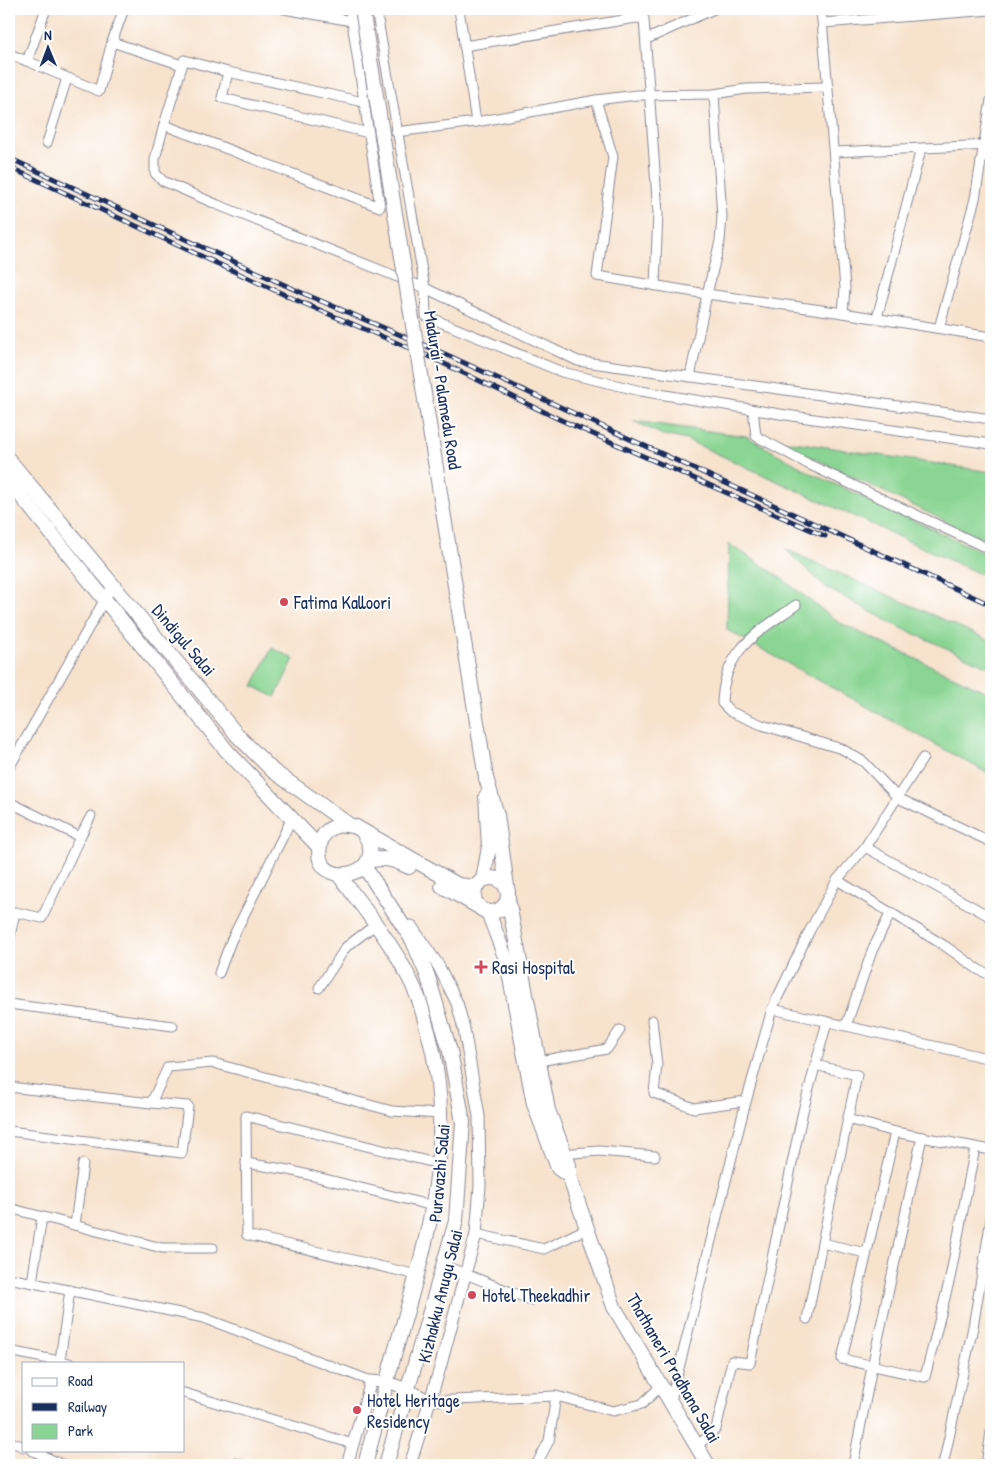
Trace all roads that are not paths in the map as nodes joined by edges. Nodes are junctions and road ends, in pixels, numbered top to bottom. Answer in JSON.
{"nodes":[{"id":1,"x":46,"y":9,"type":"edge"},
{"id":2,"x":124,"y":9,"type":"edge"},
{"id":3,"x":284,"y":9,"type":"edge"},
{"id":4,"x":350,"y":9,"type":"edge"},
{"id":5,"x":362,"y":9,"type":"edge"},
{"id":6,"x":376,"y":9,"type":"edge"},
{"id":7,"x":459,"y":9,"type":"edge"},
{"id":8,"x":714,"y":9,"type":"edge"},
{"id":9,"x":821,"y":9,"type":"edge"},
{"id":10,"x":991,"y":10,"type":"edge"},
{"id":11,"x":352,"y":22,"type":"junction"},
{"id":12,"x":823,"y":23,"type":"junction"},
{"id":13,"x":647,"y":39,"type":"junction"},
{"id":14,"x":112,"y":42,"type":"junction"},
{"id":15,"x":464,"y":46,"type":"junction"},
{"id":16,"x":9,"y":54,"type":"edge"},
{"id":17,"x":27,"y":61,"type":"junction"},
{"id":18,"x":182,"y":65,"type":"junction"},
{"id":19,"x":228,"y":72,"type":"junction"},
{"id":20,"x":67,"y":78,"type":"junction"},
{"id":21,"x":826,"y":87,"type":"junction"},
{"id":22,"x":649,"y":94,"type":"junction"},
{"id":23,"x":714,"y":94,"type":"junction"},
{"id":24,"x":596,"y":100,"type":"junction"},
{"id":25,"x":991,"y":100,"type":"edge"},
{"id":26,"x":363,"y":102,"type":"junction"},
{"id":27,"x":476,"y":122,"type":"junction"},
{"id":28,"x":164,"y":125,"type":"junction"},
{"id":29,"x":396,"y":132,"type":"junction"},
{"id":30,"x":368,"y":133,"type":"junction"},
{"id":31,"x":47,"y":143,"type":"dead end"},
{"id":32,"x":987,"y":146,"type":"edge"},
{"id":33,"x":921,"y":148,"type":"junction"},
{"id":34,"x":834,"y":152,"type":"junction"},
{"id":35,"x":655,"y":286,"type":"junction"},
{"id":36,"x":426,"y":288,"type":"junction"},
{"id":37,"x":707,"y":294,"type":"junction"},
{"id":38,"x":843,"y":313,"type":"junction"},
{"id":39,"x":877,"y":318,"type":"junction"},
{"id":40,"x":939,"y":328,"type":"junction"},
{"id":41,"x":991,"y":337,"type":"edge"},
{"id":42,"x":690,"y":377,"type":"junction"},
{"id":43,"x":753,"y":410,"type":"junction"},
{"id":44,"x":991,"y":419,"type":"edge"},
{"id":45,"x":991,"y":444,"type":"edge"},
{"id":46,"x":9,"y":460,"type":"edge"},
{"id":47,"x":11,"y":490,"type":"edge"},
{"id":48,"x":991,"y":550,"type":"edge"},
{"id":49,"x":112,"y":585,"type":"junction"},
{"id":50,"x":104,"y":601,"type":"junction"},
{"id":51,"x":796,"y":605,"type":"dead end"},
{"id":52,"x":923,"y":758,"type":"dead end"},
{"id":53,"x":9,"y":768,"type":"edge"},
{"id":54,"x":486,"y":778,"type":"junction"},
{"id":55,"x":898,"y":798,"type":"junction"},
{"id":56,"x":9,"y":802,"type":"edge"},
{"id":57,"x":91,"y":816,"type":"dead end"},
{"id":58,"x":291,"y":820,"type":"junction"},
{"id":59,"x":348,"y":824,"type":"junction"},
{"id":60,"x":362,"y":831,"type":"junction"},
{"id":61,"x":80,"y":837,"type":"junction"},
{"id":62,"x":991,"y":842,"type":"edge"},
{"id":63,"x":319,"y":847,"type":"junction"},
{"id":64,"x":865,"y":847,"type":"junction"},
{"id":65,"x":366,"y":864,"type":"junction"},
{"id":66,"x":339,"y":875,"type":"junction"},
{"id":67,"x":838,"y":880,"type":"junction"},
{"id":68,"x":479,"y":884,"type":"junction"},
{"id":69,"x":508,"y":896,"type":"junction"},
{"id":70,"x":384,"y":897,"type":"junction"},
{"id":71,"x":483,"y":909,"type":"junction"},
{"id":72,"x":891,"y":912,"type":"junction"},
{"id":73,"x":988,"y":916,"type":"dead end"},
{"id":74,"x":375,"y":925,"type":"junction"},
{"id":75,"x":9,"y":941,"type":"edge"},
{"id":76,"x":219,"y":973,"type":"dead end"},
{"id":77,"x":991,"y":975,"type":"edge"},
{"id":78,"x":318,"y":988,"type":"dead end"},
{"id":79,"x":9,"y":1004,"type":"edge"},
{"id":80,"x":772,"y":1010,"type":"junction"},
{"id":81,"x":652,"y":1020,"type":"dead end"},
{"id":82,"x":826,"y":1022,"type":"junction"},
{"id":83,"x":173,"y":1026,"type":"dead end"},
{"id":84,"x":846,"y":1026,"type":"junction"},
{"id":85,"x":620,"y":1030,"type":"dead end"},
{"id":86,"x":991,"y":1059,"type":"edge"},
{"id":87,"x":539,"y":1061,"type":"junction"},
{"id":88,"x":815,"y":1065,"type":"junction"},
{"id":89,"x":9,"y":1087,"type":"edge"},
{"id":90,"x":746,"y":1101,"type":"junction"},
{"id":91,"x":150,"y":1103,"type":"junction"},
{"id":92,"x":441,"y":1114,"type":"junction"},
{"id":93,"x":847,"y":1118,"type":"junction"},
{"id":94,"x":9,"y":1130,"type":"edge"},
{"id":95,"x":896,"y":1132,"type":"junction"},
{"id":96,"x":922,"y":1137,"type":"junction"},
{"id":97,"x":975,"y":1148,"type":"junction"},
{"id":98,"x":991,"y":1150,"type":"edge"},
{"id":99,"x":559,"y":1154,"type":"junction"},
{"id":100,"x":654,"y":1156,"type":"dead end"},
{"id":101,"x":246,"y":1163,"type":"junction"},
{"id":102,"x":83,"y":1164,"type":"dead end"},
{"id":103,"x":440,"y":1164,"type":"junction"},
{"id":104,"x":433,"y":1206,"type":"junction"},
{"id":105,"x":9,"y":1208,"type":"edge"},
{"id":106,"x":42,"y":1217,"type":"junction"},
{"id":107,"x":991,"y":1219,"type":"edge"},
{"id":108,"x":75,"y":1225,"type":"junction"},
{"id":109,"x":588,"y":1228,"type":"junction"},
{"id":110,"x":476,"y":1234,"type":"junction"},
{"id":111,"x":822,"y":1243,"type":"junction"},
{"id":112,"x":213,"y":1248,"type":"dead end"},
{"id":113,"x":866,"y":1253,"type":"junction"},
{"id":114,"x":443,"y":1265,"type":"junction"},
{"id":115,"x":465,"y":1274,"type":"junction"},
{"id":116,"x":417,"y":1275,"type":"junction"},
{"id":117,"x":9,"y":1278,"type":"edge"},
{"id":118,"x":32,"y":1282,"type":"junction"},
{"id":119,"x":70,"y":1290,"type":"junction"},
{"id":120,"x":531,"y":1300,"type":"dead end"},
{"id":121,"x":807,"y":1319,"type":"dead end"},
{"id":122,"x":9,"y":1351,"type":"edge"},
{"id":123,"x":64,"y":1362,"type":"edge"},
{"id":124,"x":872,"y":1367,"type":"junction"},
{"id":125,"x":371,"y":1381,"type":"junction"},
{"id":126,"x":386,"y":1381,"type":"junction"},
{"id":127,"x":661,"y":1386,"type":"junction"},
{"id":128,"x":408,"y":1389,"type":"junction"},
{"id":129,"x":185,"y":1393,"type":"edge"},
{"id":130,"x":556,"y":1396,"type":"junction"},
{"id":131,"x":429,"y":1402,"type":"junction"},
{"id":132,"x":670,"y":1404,"type":"junction"},
{"id":133,"x":991,"y":1432,"type":"edge"},
{"id":134,"x":9,"y":1441,"type":"edge"},
{"id":135,"x":353,"y":1444,"type":"junction"},
{"id":136,"x":22,"y":1446,"type":"edge"},
{"id":137,"x":696,"y":1447,"type":"junction"},
{"id":138,"x":35,"y":1452,"type":"edge"},
{"id":139,"x":62,"y":1465,"type":"edge"},
{"id":140,"x":347,"y":1465,"type":"edge"},
{"id":141,"x":364,"y":1465,"type":"edge"},
{"id":142,"x":386,"y":1465,"type":"edge"},
{"id":143,"x":410,"y":1465,"type":"edge"},
{"id":144,"x":536,"y":1465,"type":"edge"},
{"id":145,"x":708,"y":1465,"type":"edge"},
{"id":146,"x":853,"y":1465,"type":"edge"},
{"id":147,"x":944,"y":1465,"type":"edge"},
{"id":148,"x":986,"y":1465,"type":"edge"}],
"edges":[{"from":1,"to":17,"type":"street"},
{"from":2,"to":14,"type":"street"},
{"from":3,"to":11,"type":"street"},
{"from":4,"to":11,"type":"street"},
{"from":5,"to":54,"type":"main road","name":"Madurai - Palamedu Road","bridge":true},
{"from":6,"to":29,"type":"street"},
{"from":7,"to":15,"type":"street"},
{"from":8,"to":13,"type":"street"},
{"from":9,"to":12,"type":"street"},
{"from":10,"to":12,"type":"street"},
{"from":11,"to":26,"type":"street"},
{"from":12,"to":21,"type":"street"},
{"from":13,"to":15,"type":"street"},
{"from":13,"to":22,"type":"street"},
{"from":14,"to":18,"type":"street"},
{"from":14,"to":20,"type":"street"},
{"from":15,"to":27,"type":"street"},
{"from":16,"to":17,"type":"street"},
{"from":17,"to":20,"type":"street"},
{"from":18,"to":19,"type":"street"},
{"from":18,"to":28,"type":"street"},
{"from":19,"to":26,"type":"street"},
{"from":19,"to":30,"type":"street"},
{"from":20,"to":31,"type":"street"},
{"from":21,"to":23,"type":"street"},
{"from":21,"to":34,"type":"street"},
{"from":22,"to":23,"type":"street"},
{"from":22,"to":24,"type":"street"},
{"from":22,"to":35,"type":"street"},
{"from":23,"to":37,"type":"street"},
{"from":24,"to":27,"type":"street"},
{"from":24,"to":35,"type":"street"},
{"from":25,"to":32,"type":"street"},
{"from":26,"to":30,"type":"street"},
{"from":27,"to":29,"type":"street"},
{"from":28,"to":30,"type":"street"},
{"from":28,"to":36,"type":"street"},
{"from":29,"to":36,"type":"street"},
{"from":32,"to":33,"type":"street"},
{"from":32,"to":40,"type":"street"},
{"from":33,"to":34,"type":"street"},
{"from":33,"to":39,"type":"street"},
{"from":34,"to":38,"type":"street"},
{"from":35,"to":37,"type":"street"},
{"from":36,"to":42,"type":"street"},
{"from":36,"to":43,"type":"street"},
{"from":37,"to":38,"type":"street"},
{"from":37,"to":42,"type":"street"},
{"from":38,"to":39,"type":"street"},
{"from":39,"to":40,"type":"street"},
{"from":40,"to":41,"type":"street"},
{"from":42,"to":44,"type":"street"},
{"from":43,"to":45,"type":"street"},
{"from":43,"to":48,"type":"street"},
{"from":46,"to":49,"type":"main road","name":"Dindigul Salai"},
{"from":47,"to":50,"type":"main road","name":"Dindigul Salai"},
{"from":49,"to":50,"type":"street"},
{"from":49,"to":59,"type":"main road","name":"Dindigul Salai"},
{"from":50,"to":53,"type":"street"},
{"from":50,"to":58,"type":"main road","name":"Dindigul Salai"},
{"from":51,"to":55,"type":"street"},
{"from":52,"to":55,"type":"street"},
{"from":54,"to":68,"type":"main road","name":"Madurai - Palamedu Road"},
{"from":54,"to":69,"type":"main road","name":"Madurai - Palamedu Road"},
{"from":55,"to":62,"type":"street"},
{"from":55,"to":64,"type":"street"},
{"from":56,"to":61,"type":"street"},
{"from":57,"to":61,"type":"street"},
{"from":58,"to":63,"type":"main road","name":"Dindigul Salai"},
{"from":58,"to":76,"type":"street"},
{"from":59,"to":60,"type":"main road"},
{"from":59,"to":63,"type":"main road"},
{"from":60,"to":65,"type":"main road"},
{"from":60,"to":68,"type":"main road"},
{"from":61,"to":75,"type":"street"},
{"from":63,"to":66,"type":"main road"},
{"from":64,"to":67,"type":"street"},
{"from":64,"to":73,"type":"street"},
{"from":65,"to":66,"type":"main road"},
{"from":65,"to":70,"type":"main road","name":"Puravazhi Salai"},
{"from":65,"to":71,"type":"main road"},
{"from":66,"to":74,"type":"main road","name":"Puravazhi Salai"},
{"from":67,"to":72,"type":"street"},
{"from":67,"to":80,"type":"street"},
{"from":68,"to":69,"type":"main road"},
{"from":68,"to":71,"type":"main road"},
{"from":69,"to":71,"type":"main road"},
{"from":69,"to":87,"type":"main road","name":"Thathaneri Pradhana Salai"},
{"from":70,"to":110,"type":"street","name":"Kizhakku Anugu Salai"},
{"from":70,"to":114,"type":"main road","name":"Puravazhi Salai"},
{"from":71,"to":99,"type":"main road","name":"Thathaneri Pradhana Salai"},
{"from":72,"to":77,"type":"street"},
{"from":72,"to":84,"type":"street"},
{"from":74,"to":78,"type":"street"},
{"from":74,"to":92,"type":"main road","name":"Puravazhi Salai"},
{"from":79,"to":83,"type":"street"},
{"from":80,"to":82,"type":"street"},
{"from":80,"to":90,"type":"street"},
{"from":81,"to":90,"type":"street"},
{"from":82,"to":84,"type":"street"},
{"from":82,"to":88,"type":"street"},
{"from":84,"to":86,"type":"street"},
{"from":85,"to":87,"type":"street"},
{"from":87,"to":99,"type":"main road","name":"Thathaneri Pradhana Salai"},
{"from":88,"to":93,"type":"street"},
{"from":88,"to":137,"type":"street"},
{"from":89,"to":91,"type":"street"},
{"from":90,"to":132,"type":"street"},
{"from":91,"to":92,"type":"street"},
{"from":91,"to":94,"type":"street"},
{"from":92,"to":103,"type":"main road","name":"Puravazhi Salai"},
{"from":93,"to":95,"type":"street"},
{"from":93,"to":111,"type":"street"},
{"from":95,"to":96,"type":"street"},
{"from":95,"to":113,"type":"street"},
{"from":96,"to":97,"type":"street"},
{"from":96,"to":124,"type":"street"},
{"from":97,"to":98,"type":"street"},
{"from":97,"to":124,"type":"street"},
{"from":99,"to":100,"type":"street"},
{"from":99,"to":109,"type":"main road","name":"Thathaneri Pradhana Salai"},
{"from":101,"to":103,"type":"street"},
{"from":101,"to":104,"type":"street"},
{"from":101,"to":116,"type":"street"},
{"from":102,"to":108,"type":"street"},
{"from":103,"to":104,"type":"main road","name":"Puravazhi Salai"},
{"from":104,"to":116,"type":"main road","name":"Puravazhi Salai"},
{"from":105,"to":106,"type":"street"},
{"from":106,"to":108,"type":"street"},
{"from":106,"to":118,"type":"street"},
{"from":107,"to":147,"type":"street"},
{"from":108,"to":112,"type":"street"},
{"from":109,"to":110,"type":"street"},
{"from":109,"to":127,"type":"main road","name":"Thathaneri Pradhana Salai"},
{"from":110,"to":115,"type":"street","name":"Kizhakku Anugu Salai"},
{"from":111,"to":113,"type":"street"},
{"from":111,"to":121,"type":"street"},
{"from":113,"to":124,"type":"street"},
{"from":114,"to":115,"type":"street"},
{"from":114,"to":128,"type":"main road","name":"Puravazhi Salai"},
{"from":115,"to":120,"type":"street"},
{"from":115,"to":131,"type":"street","name":"Kizhakku Anugu Salai"},
{"from":116,"to":126,"type":"main road","name":"Puravazhi Salai"},
{"from":117,"to":118,"type":"street"},
{"from":118,"to":119,"type":"street"},
{"from":119,"to":123,"type":"street"},
{"from":119,"to":125,"type":"street"},
{"from":122,"to":123,"type":"street"},
{"from":124,"to":146,"type":"street"},
{"from":125,"to":126,"type":"street"},
{"from":125,"to":135,"type":"street"},
{"from":126,"to":128,"type":"street"},
{"from":126,"to":141,"type":"main road","name":"Puravazhi Salai"},
{"from":127,"to":130,"type":"street"},
{"from":127,"to":132,"type":"main road","name":"Thathaneri Pradhana Salai"},
{"from":128,"to":131,"type":"street"},
{"from":128,"to":142,"type":"main road","name":"Puravazhi Salai"},
{"from":129,"to":135,"type":"street"},
{"from":130,"to":131,"type":"street"},
{"from":130,"to":144,"type":"street"},
{"from":131,"to":143,"type":"street","name":"Kizhakku Anugu Salai"},
{"from":132,"to":137,"type":"main road","name":"Thathaneri Pradhana Salai"},
{"from":133,"to":148,"type":"street"},
{"from":134,"to":136,"type":"street"},
{"from":135,"to":140,"type":"street"},
{"from":137,"to":145,"type":"main road","name":"Thathaneri Pradhana Salai"},
{"from":138,"to":139,"type":"street"}]}
